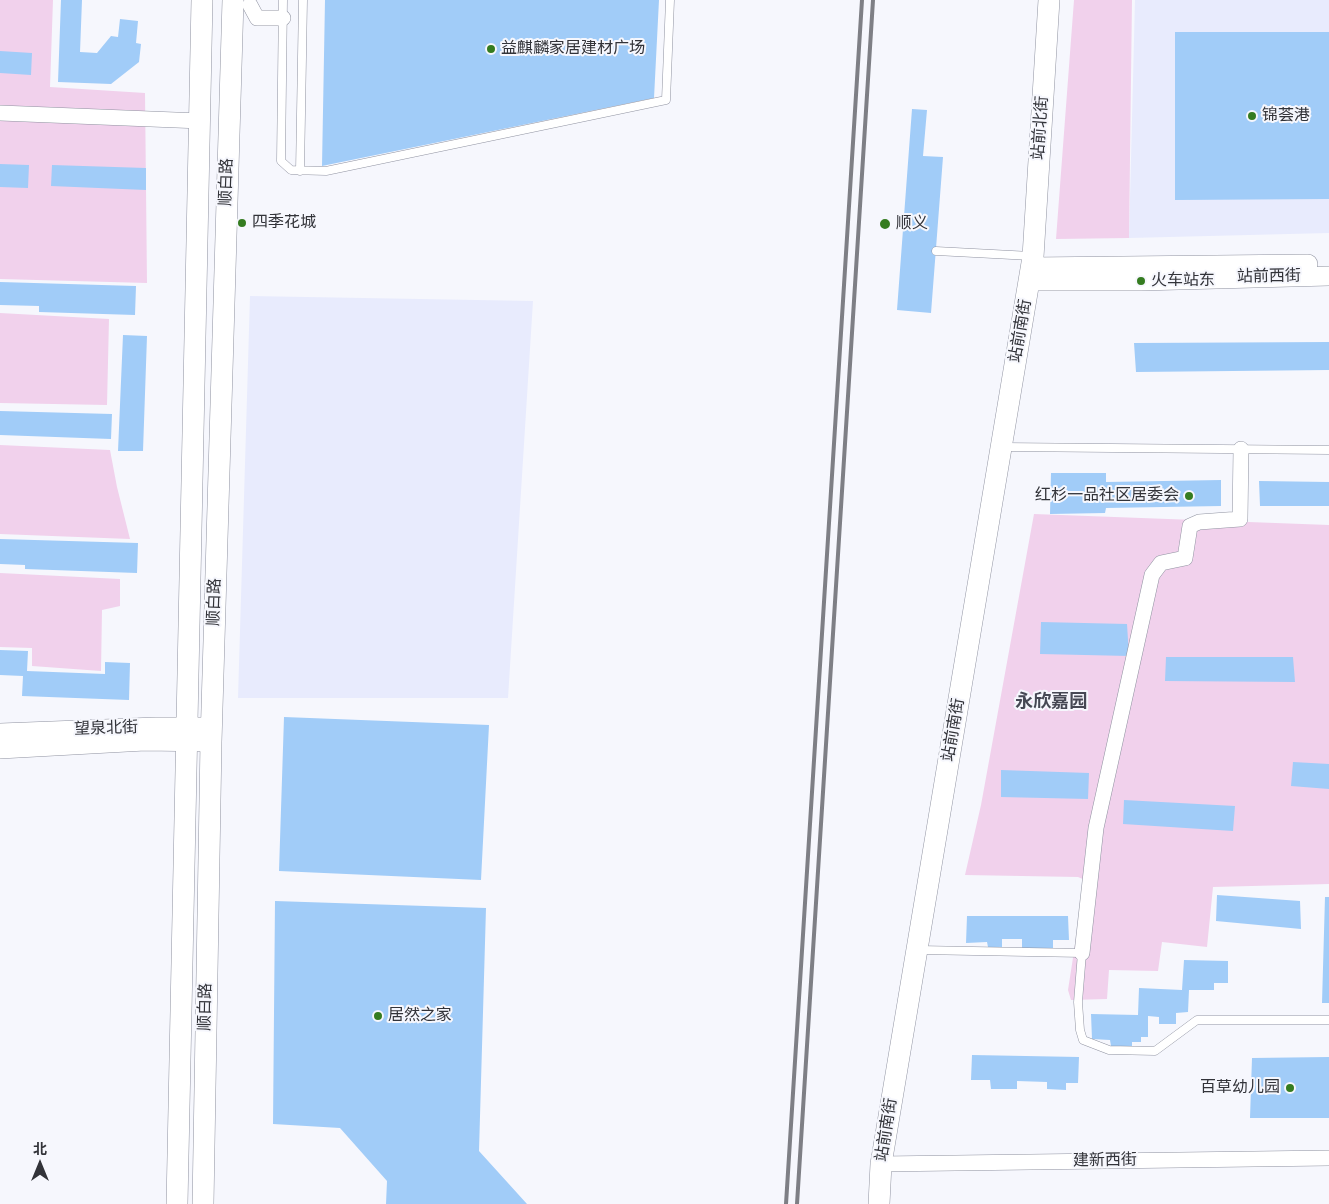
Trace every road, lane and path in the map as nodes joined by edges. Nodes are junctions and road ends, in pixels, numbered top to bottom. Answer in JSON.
{"nodes":[{"id":1,"x":202,"y":0,"type":"edge"},
{"id":2,"x":284,"y":0,"type":"edge"},
{"id":3,"x":303,"y":0,"type":"edge"},
{"id":4,"x":670,"y":0,"type":"edge"},
{"id":5,"x":1048,"y":0,"type":"edge"},
{"id":6,"x":242,"y":2,"type":"edge"},
{"id":7,"x":283,"y":18,"type":"junction"},
{"id":8,"x":0,"y":113,"type":"edge"},
{"id":9,"x":201,"y":121,"type":"junction"},
{"id":10,"x":300,"y":170,"type":"junction"},
{"id":11,"x":936,"y":251,"type":"dead end"},
{"id":12,"x":1329,"y":264,"type":"edge"},
{"id":13,"x":1031,"y":268,"type":"junction"},
{"id":14,"x":1329,"y":276,"type":"edge"},
{"id":15,"x":1001,"y":447,"type":"junction"},
{"id":16,"x":1241,"y":450,"type":"junction"},
{"id":17,"x":1329,"y":450,"type":"edge"},
{"id":18,"x":0,"y":733,"type":"edge"},
{"id":19,"x":188,"y":734,"type":"junction"},
{"id":20,"x":211,"y":735,"type":"junction"},
{"id":21,"x":0,"y":749,"type":"edge"},
{"id":22,"x":917,"y":950,"type":"junction"},
{"id":23,"x":1082,"y":953,"type":"junction"},
{"id":24,"x":1329,"y":1020,"type":"edge"},
{"id":25,"x":1329,"y":1158,"type":"edge"},
{"id":26,"x":881,"y":1164,"type":"junction"},
{"id":27,"x":177,"y":1204,"type":"edge"},
{"id":28,"x":203,"y":1204,"type":"edge"},
{"id":29,"x":880,"y":1204,"type":"edge"}],
"edges":[{"from":1,"to":9,"type":"main road","name":"顺白路"},
{"from":2,"to":7,"type":"lane"},
{"from":3,"to":10,"type":"lane"},
{"from":4,"to":10,"type":"lane"},
{"from":5,"to":13,"type":"main road","name":"站前北街"},
{"from":6,"to":7,"type":"street"},
{"from":6,"to":20,"type":"main road","name":"顺白路"},
{"from":7,"to":10,"type":"lane"},
{"from":8,"to":9,"type":"street"},
{"from":9,"to":19,"type":"main road","name":"顺白路"},
{"from":11,"to":13,"type":"lane"},
{"from":12,"to":13,"type":"street","name":"站前西街"},
{"from":13,"to":14,"type":"street","name":"站前西街"},
{"from":13,"to":15,"type":"main road","name":"站前南街"},
{"from":15,"to":16,"type":"lane"},
{"from":15,"to":22,"type":"main road","name":"站前南街"},
{"from":16,"to":17,"type":"lane"},
{"from":16,"to":23,"type":"street"},
{"from":18,"to":19,"type":"street","name":"望泉北街"},
{"from":19,"to":20,"type":"street","name":"望泉北街"},
{"from":19,"to":21,"type":"street","name":"望泉北街"},
{"from":19,"to":27,"type":"main road","name":"顺白路"},
{"from":20,"to":28,"type":"main road","name":"顺白路"},
{"from":22,"to":23,"type":"lane"},
{"from":22,"to":26,"type":"main road","name":"站前南街"},
{"from":23,"to":24,"type":"lane"},
{"from":25,"to":26,"type":"street","name":"建新西街"},
{"from":26,"to":29,"type":"main road","name":"站前南街"}]}
